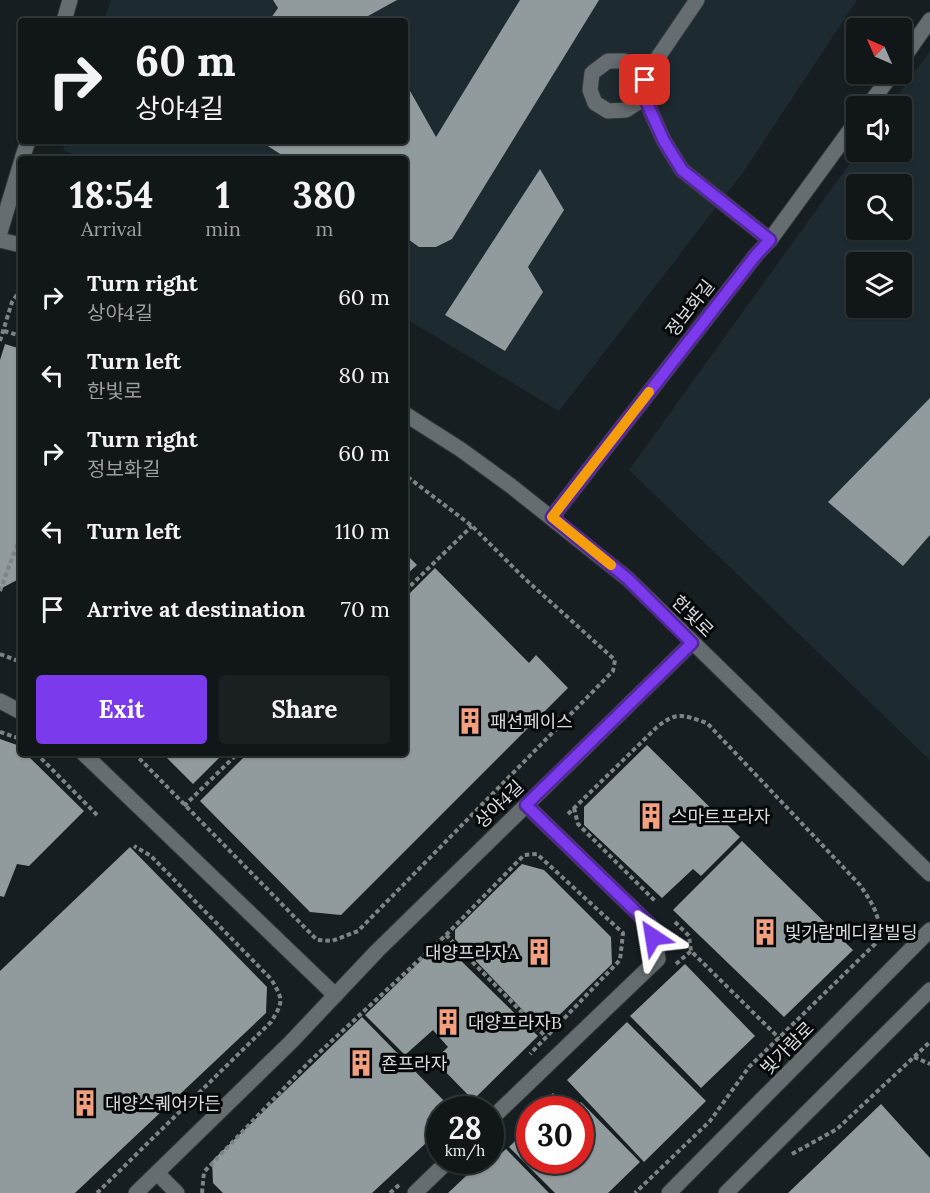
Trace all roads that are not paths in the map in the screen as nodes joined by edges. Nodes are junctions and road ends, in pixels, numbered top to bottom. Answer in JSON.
{"nodes":[{"id":1,"x":70,"y":0,"type":"edge"},
{"id":2,"x":697,"y":0,"type":"edge"},
{"id":3,"x":65,"y":18,"type":"edge"},
{"id":4,"x":930,"y":20,"type":"edge"},
{"id":5,"x":912,"y":46,"type":"edge"},
{"id":6,"x":645,"y":80,"type":"junction"},
{"id":7,"x":645,"y":98,"type":"junction"},
{"id":8,"x":846,"y":136,"type":"edge"},
{"id":9,"x":18,"y":174,"type":"edge"},
{"id":10,"x":0,"y":232,"type":"edge"},
{"id":11,"x":0,"y":240,"type":"edge"},
{"id":12,"x":770,"y":240,"type":"junction"},
{"id":13,"x":18,"y":244,"type":"edge"},
{"id":14,"x":408,"y":416,"type":"edge"},
{"id":15,"x":552,"y":517,"type":"junction"},
{"id":16,"x":692,"y":643,"type":"junction"},
{"id":17,"x":0,"y":701,"type":"edge"},
{"id":18,"x":18,"y":710,"type":"edge"},
{"id":19,"x":86,"y":756,"type":"edge"},
{"id":20,"x":526,"y":805,"type":"junction"},
{"id":21,"x":930,"y":874,"type":"edge"},
{"id":22,"x":930,"y":930,"type":"edge"},
{"id":23,"x":930,"y":990,"type":"edge"},
{"id":24,"x":335,"y":995,"type":"junction"},
{"id":25,"x":504,"y":1107,"type":"edge"},
{"id":26,"x":157,"y":1173,"type":"junction"},
{"id":27,"x":435,"y":1174,"type":"edge"},
{"id":28,"x":136,"y":1193,"type":"edge"},
{"id":29,"x":177,"y":1193,"type":"edge"},
{"id":30,"x":415,"y":1193,"type":"edge"},
{"id":31,"x":669,"y":1193,"type":"edge"},
{"id":32,"x":726,"y":1193,"type":"edge"}],
"edges":[{"from":1,"to":3,"type":"street"},
{"from":2,"to":6,"type":"street"},
{"from":4,"to":5,"type":"street"},
{"from":6,"to":7,"type":"street"},
{"from":6,"to":7,"type":"street"},
{"from":7,"to":12,"type":"street"},
{"from":8,"to":12,"type":"street","name":"정보화길"},
{"from":9,"to":10,"type":"street"},
{"from":11,"to":13,"type":"street"},
{"from":12,"to":15,"type":"street","name":"정보화길"},
{"from":14,"to":15,"type":"street","name":"한빛로"},
{"from":15,"to":16,"type":"street","name":"한빛로"},
{"from":16,"to":20,"type":"street","name":"상야4길"},
{"from":16,"to":21,"type":"street","name":"한빛로"},
{"from":17,"to":18,"type":"street"},
{"from":19,"to":24,"type":"street"},
{"from":20,"to":24,"type":"street","name":"상야4길"},
{"from":20,"to":25,"type":"street"},
{"from":22,"to":31,"type":"street","name":"빛가람로"},
{"from":23,"to":32,"type":"street"},
{"from":24,"to":26,"type":"street","name":"상야4길"},
{"from":26,"to":28,"type":"street","name":"상야4길"},
{"from":26,"to":29,"type":"street"},
{"from":27,"to":30,"type":"street"}]}
